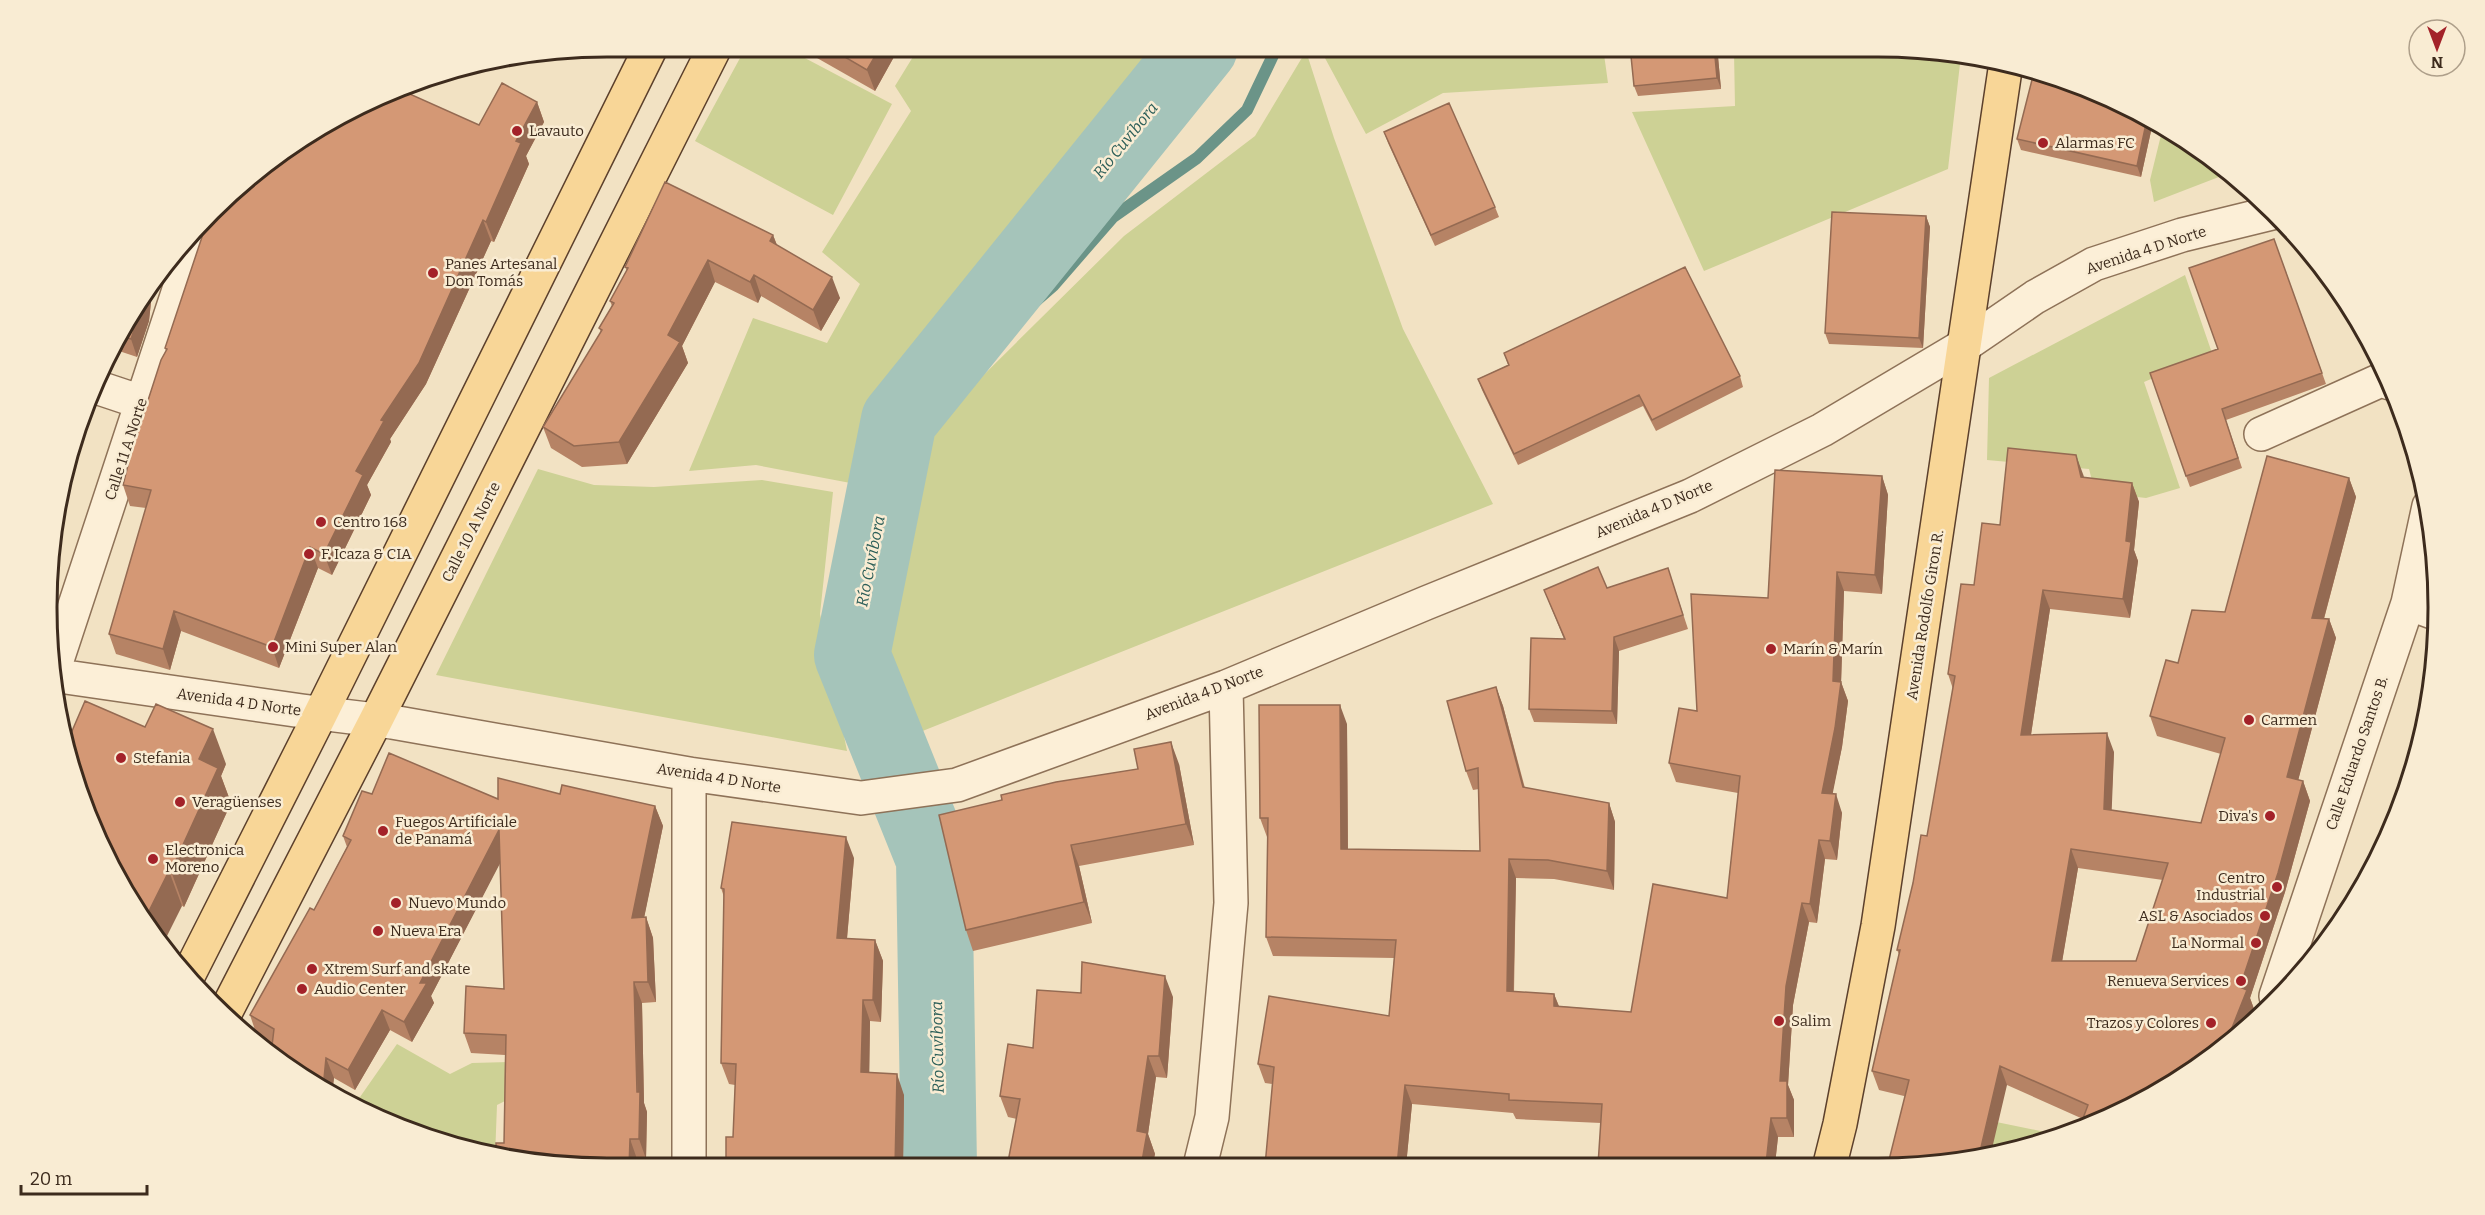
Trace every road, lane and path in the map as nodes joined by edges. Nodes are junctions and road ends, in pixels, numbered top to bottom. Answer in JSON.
{"nodes":[{"id":1,"x":646,"y":57,"type":"edge"},
{"id":2,"x":709,"y":57,"type":"edge"},
{"id":3,"x":2005,"y":72,"type":"edge"},
{"id":4,"x":2264,"y":215,"type":"edge"},
{"id":5,"x":194,"y":245,"type":"edge"},
{"id":6,"x":1965,"y":345,"type":"junction"},
{"id":7,"x":2378,"y":380,"type":"edge"},
{"id":8,"x":103,"y":389,"type":"edge"},
{"id":9,"x":141,"y":402,"type":"junction"},
{"id":10,"x":2260,"y":434,"type":"dead end"},
{"id":11,"x":2422,"y":533,"type":"edge"},
{"id":12,"x":2408,"y":603,"type":"junction"},
{"id":13,"x":2428,"y":610,"type":"edge"},
{"id":14,"x":59,"y":653,"type":"edge"},
{"id":15,"x":62,"y":676,"type":"edge"},
{"id":16,"x":1226,"y":687,"type":"junction"},
{"id":17,"x":321,"y":713,"type":"junction"},
{"id":18,"x":376,"y":720,"type":"junction"},
{"id":19,"x":689,"y":774,"type":"junction"},
{"id":20,"x":192,"y":968,"type":"edge"},
{"id":21,"x":2281,"y":981,"type":"edge"},
{"id":22,"x":228,"y":1006,"type":"edge"},
{"id":23,"x":689,"y":1158,"type":"edge"},
{"id":24,"x":1202,"y":1158,"type":"edge"},
{"id":25,"x":1832,"y":1158,"type":"edge"}],
"edges":[{"from":1,"to":17,"type":"main road"},
{"from":2,"to":18,"type":"main road","name":"Calle 10 A Norte"},
{"from":3,"to":6,"type":"main road","name":"Avenida Rodolfo Giron R."},
{"from":4,"to":6,"type":"street","name":"Avenida 4 D Norte"},
{"from":5,"to":9,"type":"street","name":"Calle 11 A Norte"},
{"from":6,"to":16,"type":"street","name":"Avenida 4 D Norte"},
{"from":6,"to":25,"type":"main road","name":"Avenida Rodolfo Giron R."},
{"from":7,"to":10,"type":"street"},
{"from":8,"to":9,"type":"street"},
{"from":9,"to":14,"type":"street","name":"Calle 11 A Norte"},
{"from":11,"to":12,"type":"street","name":"Calle Eduardo Santos B."},
{"from":12,"to":13,"type":"street"},
{"from":12,"to":21,"type":"street","name":"Calle Eduardo Santos B."},
{"from":15,"to":17,"type":"street","name":"Avenida 4 D Norte"},
{"from":16,"to":19,"type":"street","name":"Avenida 4 D Norte"},
{"from":16,"to":24,"type":"street"},
{"from":17,"to":18,"type":"street","name":"Avenida 4 D Norte"},
{"from":17,"to":20,"type":"main road"},
{"from":18,"to":19,"type":"street","name":"Avenida 4 D Norte"},
{"from":18,"to":22,"type":"main road","name":"Calle 10 A Norte"},
{"from":19,"to":23,"type":"street"}]}
